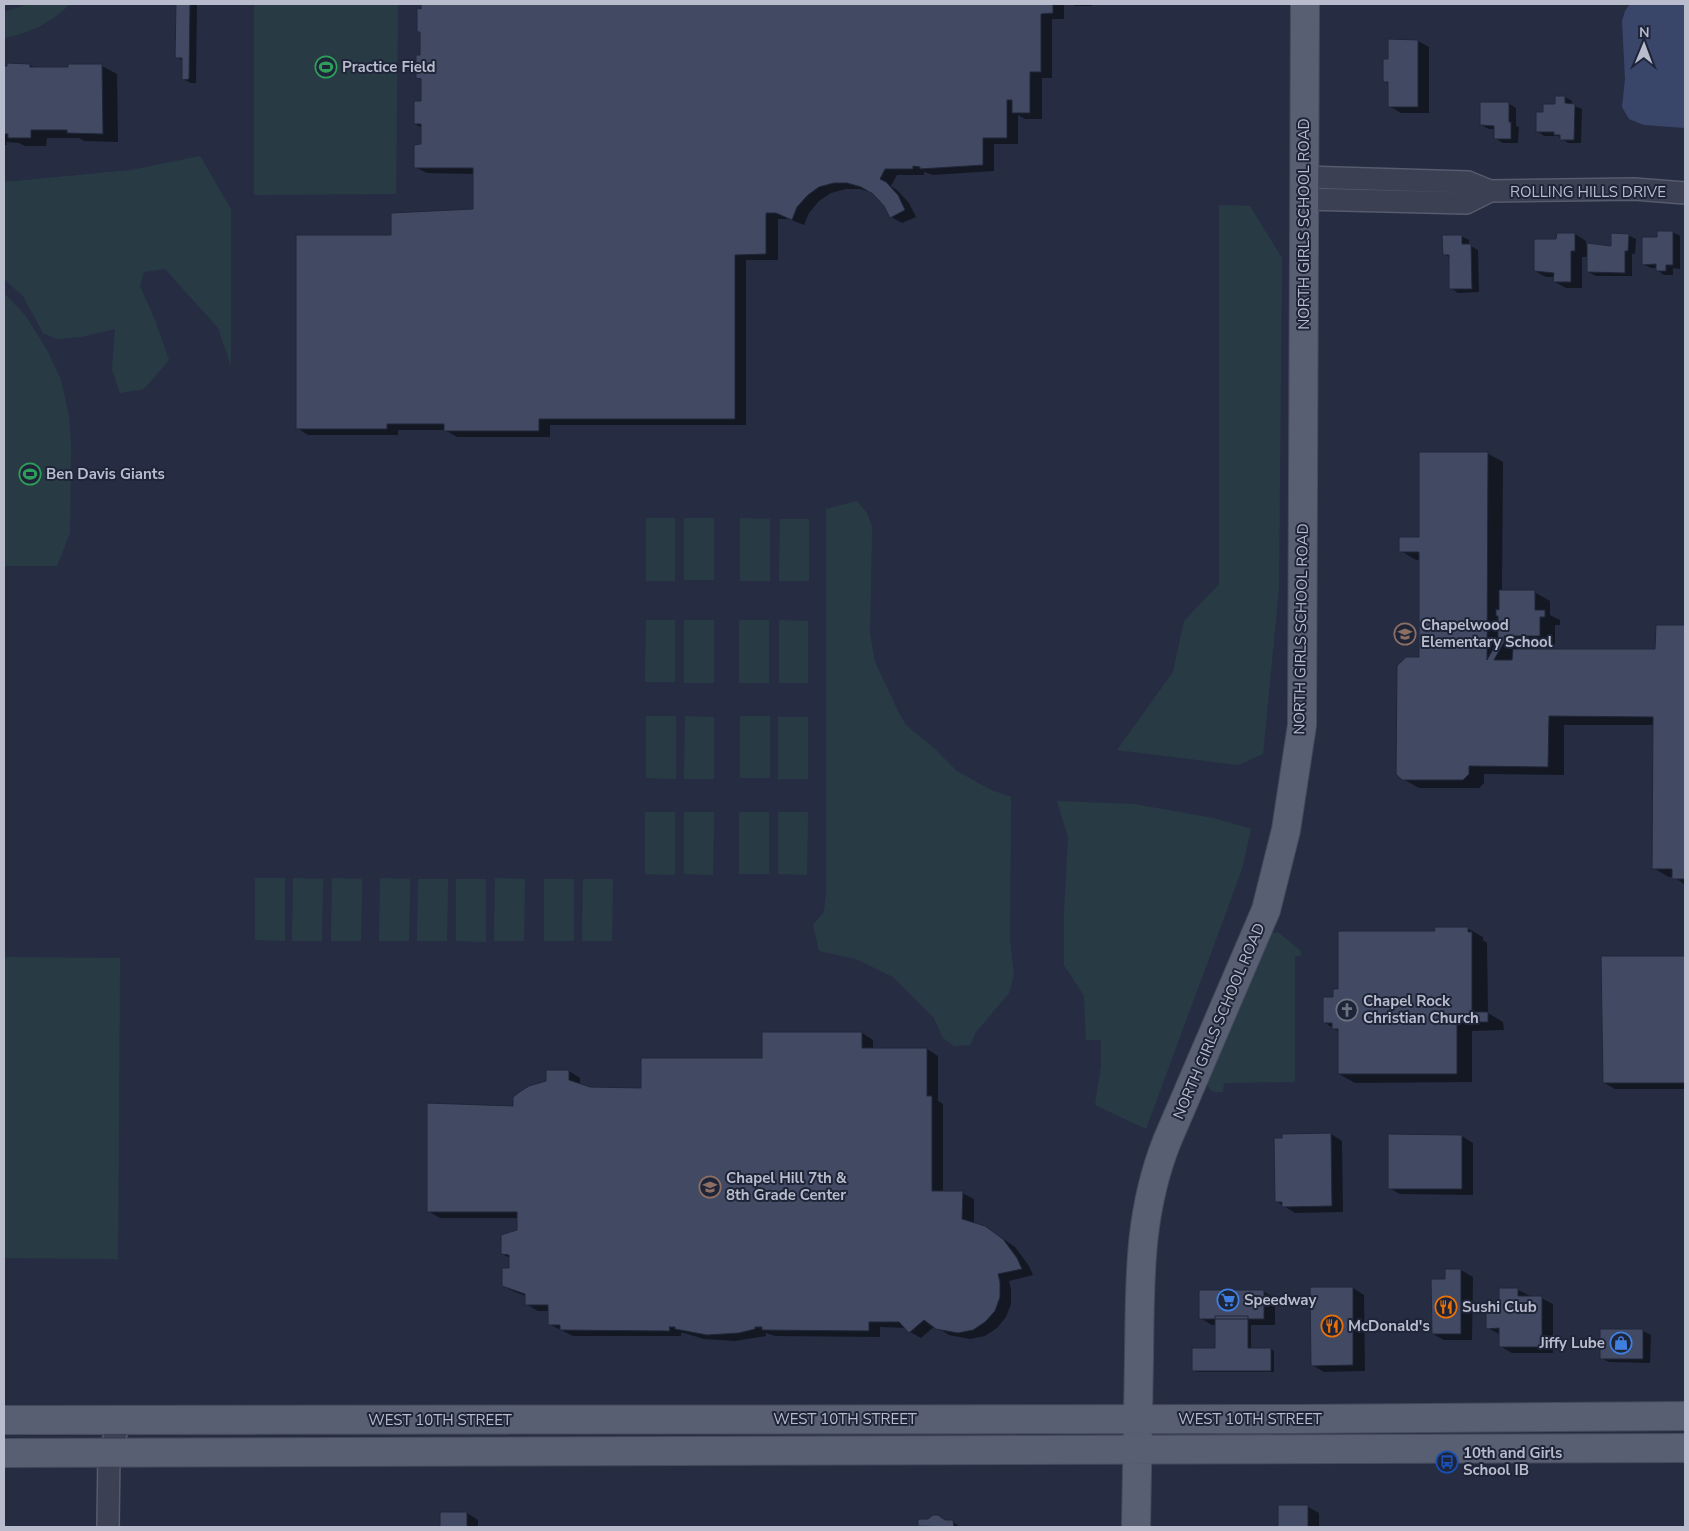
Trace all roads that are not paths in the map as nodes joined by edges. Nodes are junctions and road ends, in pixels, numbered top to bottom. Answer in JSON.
{"nodes":[{"id":1,"x":1305,"y":4,"type":"edge"},
{"id":2,"x":1304,"y":188,"type":"junction"},
{"id":3,"x":1685,"y":193,"type":"edge"},
{"id":4,"x":1685,"y":1416,"type":"edge"},
{"id":5,"x":1138,"y":1419,"type":"junction"},
{"id":6,"x":4,"y":1420,"type":"edge"},
{"id":7,"x":121,"y":1420,"type":"junction"},
{"id":8,"x":1685,"y":1448,"type":"edge"},
{"id":9,"x":1138,"y":1450,"type":"junction"},
{"id":10,"x":4,"y":1453,"type":"edge"},
{"id":11,"x":109,"y":1453,"type":"junction"},
{"id":12,"x":108,"y":1527,"type":"edge"},
{"id":13,"x":1136,"y":1527,"type":"edge"}],
"edges":[{"from":1,"to":2,"type":"main road","name":"NORTH GIRLS SCHOOL ROAD"},
{"from":2,"to":3,"type":"street","name":"ROLLING HILLS DRIVE"},
{"from":2,"to":5,"type":"main road","name":"NORTH GIRLS SCHOOL ROAD"},
{"from":4,"to":5,"type":"main road","name":"WEST 10TH STREET"},
{"from":5,"to":7,"type":"main road","name":"WEST 10TH STREET"},
{"from":5,"to":9,"type":"main road","name":"NORTH GIRLS SCHOOL ROAD"},
{"from":6,"to":7,"type":"main road","name":"WEST 10TH STREET"},
{"from":7,"to":11,"type":"street"},
{"from":8,"to":9,"type":"main road","name":"WEST 10TH STREET"},
{"from":9,"to":11,"type":"main road","name":"WEST 10TH STREET"},
{"from":9,"to":13,"type":"main road","name":"NORTH GIRLS SCHOOL ROAD"},
{"from":10,"to":11,"type":"main road","name":"WEST 10TH STREET"},
{"from":11,"to":12,"type":"street"}]}
